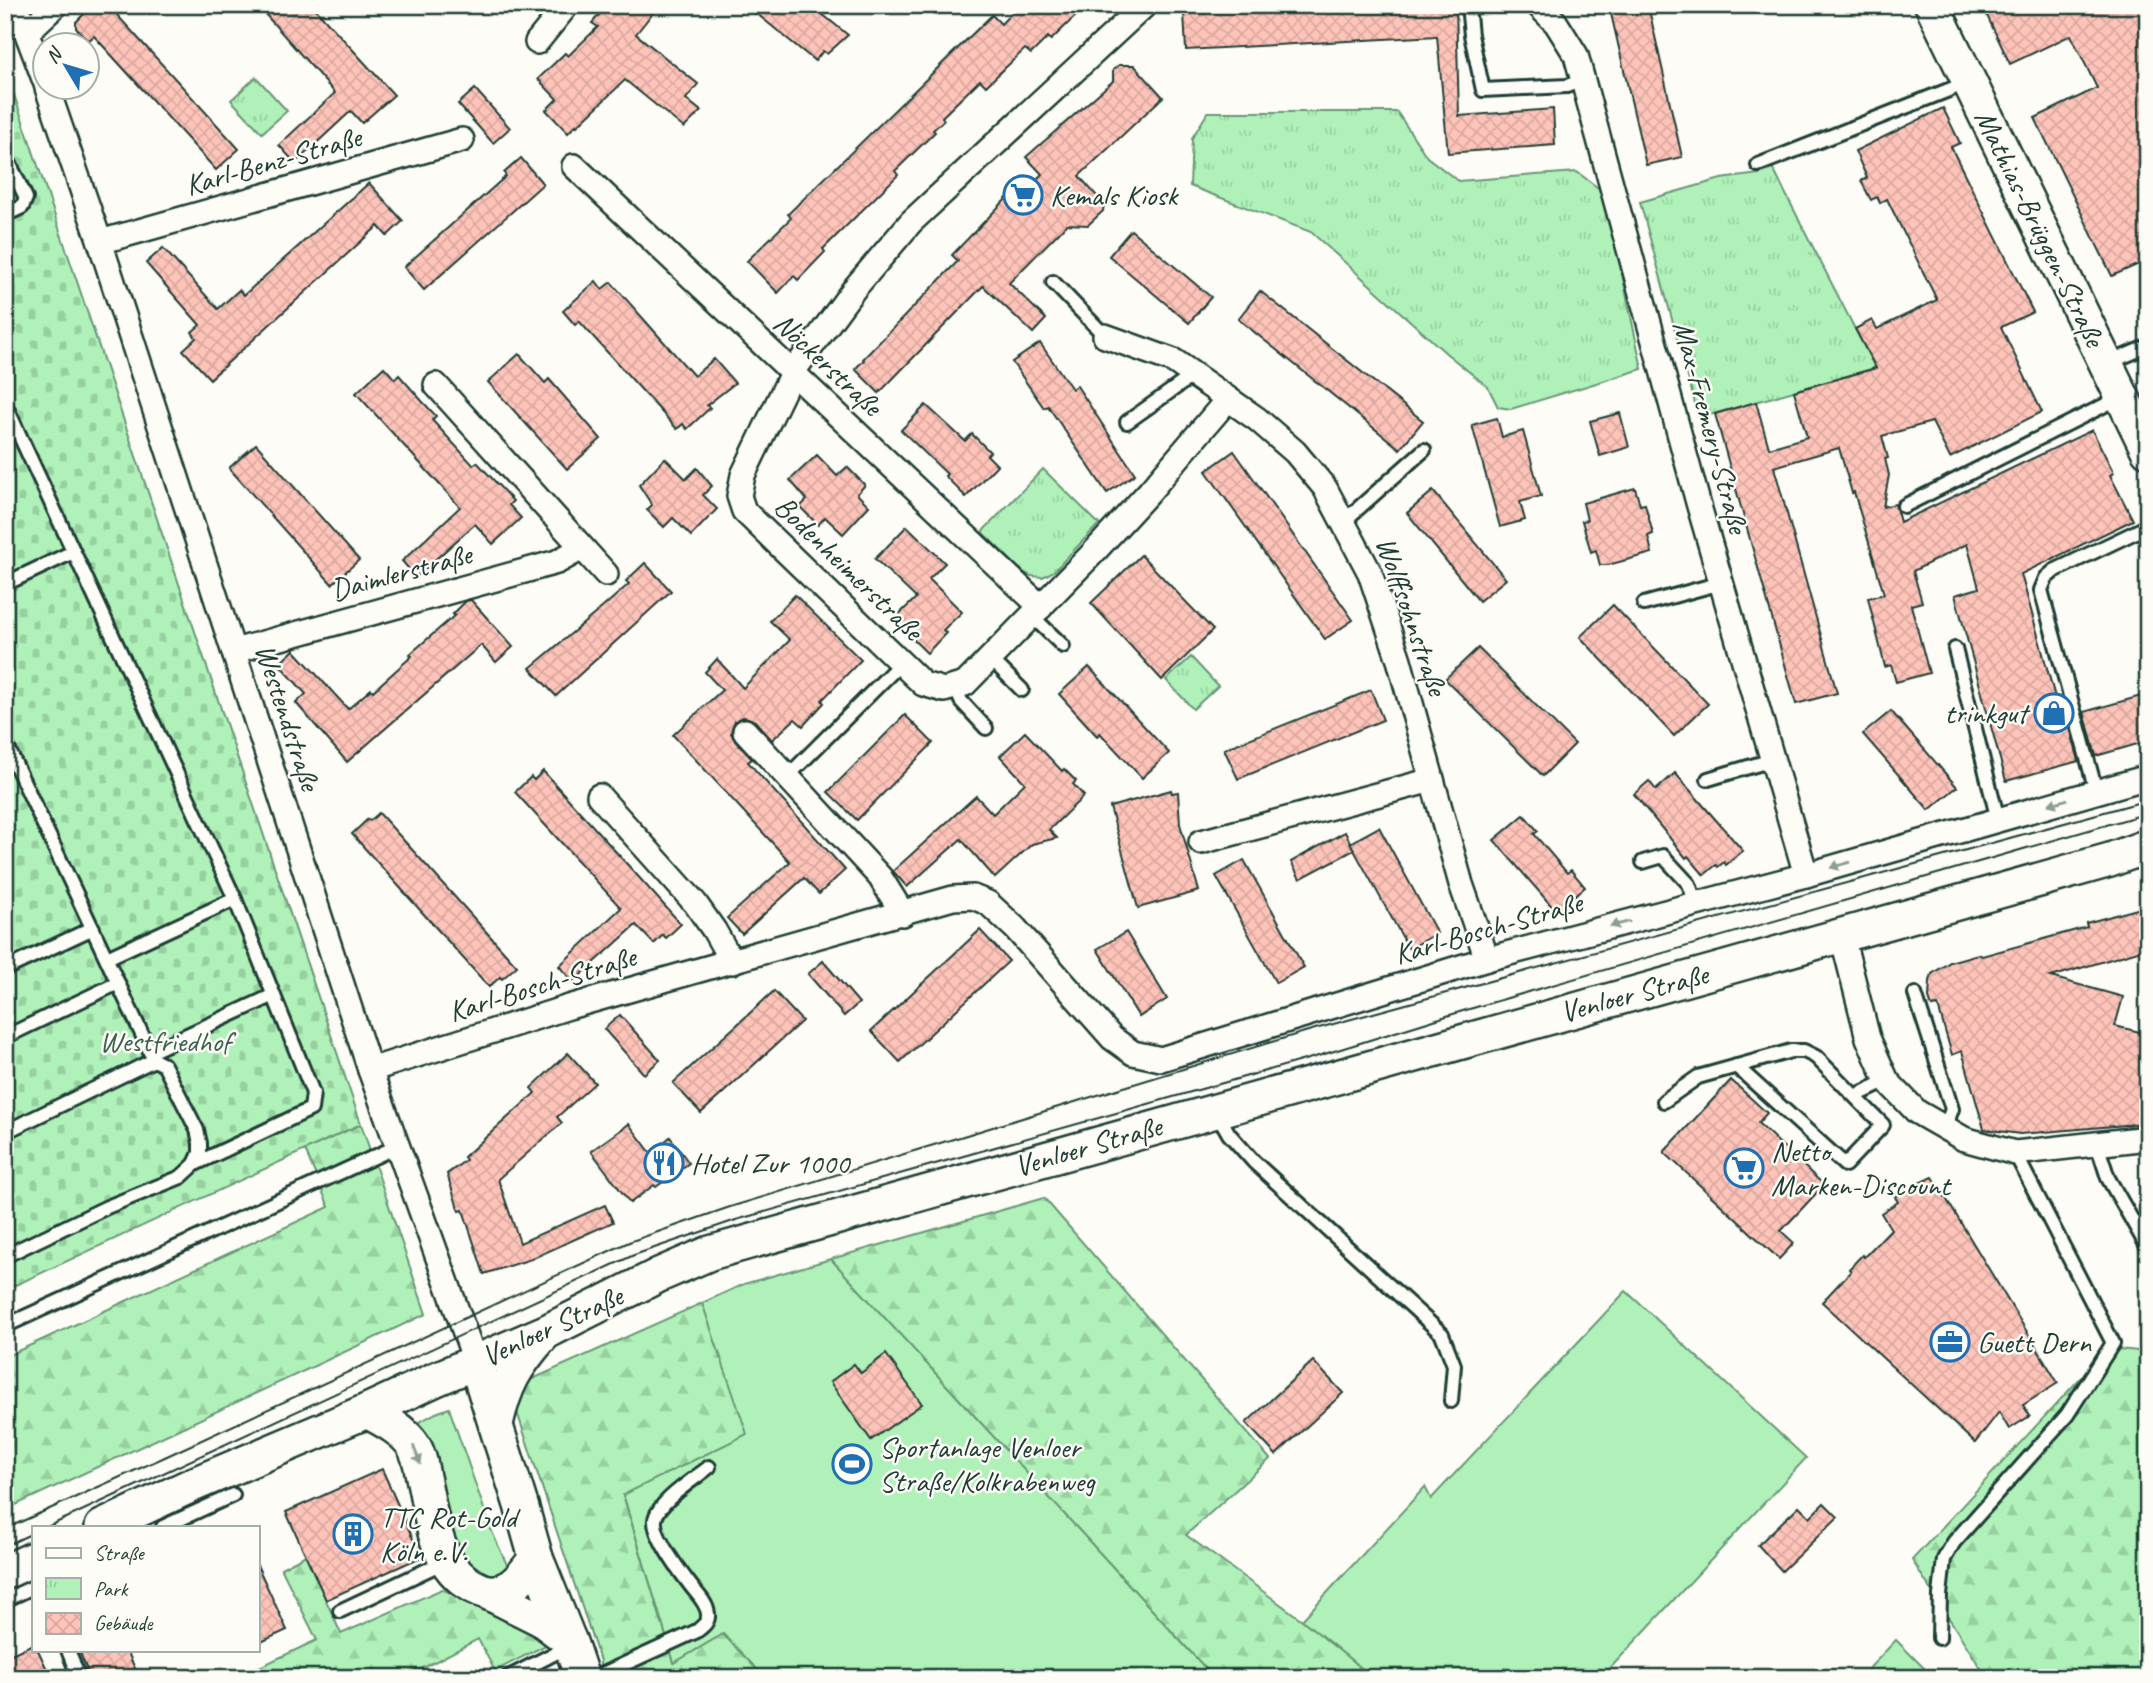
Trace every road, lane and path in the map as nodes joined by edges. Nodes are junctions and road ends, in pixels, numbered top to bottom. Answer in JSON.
{"nodes":[{"id":1,"x":16,"y":5,"type":"edge"},
{"id":2,"x":56,"y":5,"type":"edge"},
{"id":3,"x":568,"y":5,"type":"edge"},
{"id":4,"x":1145,"y":5,"type":"edge"},
{"id":5,"x":1468,"y":5,"type":"edge"},
{"id":6,"x":1538,"y":5,"type":"edge"},
{"id":7,"x":1931,"y":5,"type":"edge"},
{"id":8,"x":27,"y":32,"type":"junction"},
{"id":9,"x":537,"y":42,"type":"dead end"},
{"id":10,"x":32,"y":46,"type":"edge"},
{"id":11,"x":1582,"y":80,"type":"junction"},
{"id":12,"x":1970,"y":82,"type":"junction"},
{"id":13,"x":52,"y":102,"type":"edge"},
{"id":14,"x":462,"y":140,"type":"dead end"},
{"id":15,"x":5,"y":154,"type":"edge"},
{"id":16,"x":1758,"y":165,"type":"dead end"},
{"id":17,"x":574,"y":166,"type":"dead end"},
{"id":18,"x":5,"y":215,"type":"edge"},
{"id":19,"x":100,"y":242,"type":"junction"},
{"id":20,"x":1053,"y":282,"type":"dead end"},
{"id":21,"x":1105,"y":336,"type":"joint"},
{"id":22,"x":2148,"y":346,"type":"edge"},
{"id":23,"x":2106,"y":364,"type":"junction"},
{"id":24,"x":792,"y":373,"type":"junction"},
{"id":25,"x":1191,"y":373,"type":"junction"},
{"id":26,"x":436,"y":385,"type":"dead end"},
{"id":27,"x":2122,"y":397,"type":"junction"},
{"id":28,"x":1228,"y":399,"type":"junction"},
{"id":29,"x":5,"y":404,"type":"edge"},
{"id":30,"x":1127,"y":422,"type":"dead end"},
{"id":31,"x":1424,"y":450,"type":"dead end"},
{"id":32,"x":2148,"y":450,"type":"edge"},
{"id":33,"x":1904,"y":506,"type":"dead end"},
{"id":34,"x":1344,"y":521,"type":"junction"},
{"id":35,"x":2148,"y":526,"type":"edge"},
{"id":36,"x":582,"y":548,"type":"junction"},
{"id":37,"x":73,"y":552,"type":"junction"},
{"id":38,"x":606,"y":574,"type":"dead end"},
{"id":39,"x":1721,"y":583,"type":"junction"},
{"id":40,"x":5,"y":584,"type":"edge"},
{"id":41,"x":1644,"y":604,"type":"dead end"},
{"id":42,"x":1036,"y":611,"type":"junction"},
{"id":43,"x":1063,"y":646,"type":"dead end"},
{"id":44,"x":1955,"y":649,"type":"dead end"},
{"id":45,"x":234,"y":651,"type":"junction"},
{"id":46,"x":990,"y":658,"type":"junction"},
{"id":47,"x":901,"y":663,"type":"junction"},
{"id":48,"x":955,"y":687,"type":"junction"},
{"id":49,"x":1022,"y":690,"type":"dead end"},
{"id":50,"x":986,"y":728,"type":"dead end"},
{"id":51,"x":746,"y":731,"type":"dead end"},
{"id":52,"x":5,"y":742,"type":"edge"},
{"id":53,"x":1772,"y":760,"type":"junction"},
{"id":54,"x":788,"y":776,"type":"junction"},
{"id":55,"x":2148,"y":777,"type":"edge"},
{"id":56,"x":1708,"y":779,"type":"dead end"},
{"id":57,"x":1432,"y":780,"type":"junction"},
{"id":58,"x":2096,"y":790,"type":"junction"},
{"id":59,"x":599,"y":796,"type":"dead end"},
{"id":60,"x":2000,"y":819,"type":"junction"},
{"id":61,"x":1201,"y":842,"type":"dead end"},
{"id":62,"x":2148,"y":846,"type":"edge"},
{"id":63,"x":2148,"y":856,"type":"edge"},
{"id":64,"x":2110,"y":860,"type":"junction"},
{"id":65,"x":1643,"y":862,"type":"dead end"},
{"id":66,"x":1806,"y":875,"type":"junction"},
{"id":67,"x":235,"y":899,"type":"junction"},
{"id":68,"x":1696,"y":904,"type":"junction"},
{"id":69,"x":903,"y":914,"type":"junction"},
{"id":70,"x":93,"y":928,"type":"junction"},
{"id":71,"x":1842,"y":936,"type":"junction"},
{"id":72,"x":107,"y":958,"type":"junction"},
{"id":73,"x":1487,"y":958,"type":"junction"},
{"id":74,"x":732,"y":962,"type":"junction"},
{"id":75,"x":5,"y":969,"type":"edge"},
{"id":76,"x":118,"y":983,"type":"junction"},
{"id":77,"x":1915,"y":994,"type":"dead end"},
{"id":78,"x":274,"y":995,"type":"junction"},
{"id":79,"x":5,"y":1037,"type":"edge"},
{"id":80,"x":152,"y":1056,"type":"junction"},
{"id":81,"x":1736,"y":1066,"type":"junction"},
{"id":82,"x":370,"y":1070,"type":"junction"},
{"id":83,"x":1887,"y":1081,"type":"junction"},
{"id":84,"x":1855,"y":1096,"type":"junction"},
{"id":85,"x":1664,"y":1101,"type":"dead end"},
{"id":86,"x":1215,"y":1110,"type":"junction"},
{"id":87,"x":1945,"y":1128,"type":"junction"},
{"id":88,"x":5,"y":1132,"type":"edge"},
{"id":89,"x":2148,"y":1138,"type":"edge"},
{"id":90,"x":2097,"y":1144,"type":"junction"},
{"id":91,"x":398,"y":1146,"type":"junction"},
{"id":92,"x":2015,"y":1153,"type":"junction"},
{"id":93,"x":195,"y":1164,"type":"junction"},
{"id":94,"x":2148,"y":1248,"type":"edge"},
{"id":95,"x":5,"y":1256,"type":"edge"},
{"id":96,"x":5,"y":1326,"type":"edge"},
{"id":97,"x":546,"y":1332,"type":"junction"},
{"id":98,"x":476,"y":1363,"type":"junction"},
{"id":99,"x":1451,"y":1401,"type":"dead end"},
{"id":100,"x":368,"y":1411,"type":"junction"},
{"id":101,"x":496,"y":1424,"type":"junction"},
{"id":102,"x":709,"y":1467,"type":"dead end"},
{"id":103,"x":233,"y":1495,"type":"dead end"},
{"id":104,"x":198,"y":1497,"type":"junction"},
{"id":105,"x":105,"y":1526,"type":"edge"},
{"id":106,"x":164,"y":1526,"type":"edge"},
{"id":107,"x":536,"y":1558,"type":"junction"},
{"id":108,"x":446,"y":1561,"type":"junction"},
{"id":109,"x":27,"y":1568,"type":"edge"},
{"id":110,"x":487,"y":1592,"type":"junction"},
{"id":111,"x":5,"y":1600,"type":"edge"},
{"id":112,"x":340,"y":1611,"type":"dead end"},
{"id":113,"x":1939,"y":1638,"type":"dead end"},
{"id":114,"x":570,"y":1642,"type":"junction"},
{"id":115,"x":69,"y":1652,"type":"edge"},
{"id":116,"x":79,"y":1678,"type":"edge"},
{"id":117,"x":507,"y":1678,"type":"edge"},
{"id":118,"x":582,"y":1678,"type":"edge"},
{"id":119,"x":594,"y":1678,"type":"edge"}],
"edges":[{"from":1,"to":8,"type":"street","name":"Westendstraße"},
{"from":2,"to":8,"type":"street"},
{"from":3,"to":9,"type":"street"},
{"from":4,"to":24,"type":"street","name":"Bodenheimerstraße"},
{"from":5,"to":11,"type":"lane"},
{"from":6,"to":11,"type":"street","name":"Max-Fremery-Straße"},
{"from":7,"to":12,"type":"main road","name":"Mathias-Brüggen-Straße"},
{"from":8,"to":10,"type":"street","name":"Westendstraße"},
{"from":11,"to":39,"type":"street","name":"Max-Fremery-Straße"},
{"from":12,"to":16,"type":"lane"},
{"from":12,"to":23,"type":"main road","name":"Mathias-Brüggen-Straße"},
{"from":13,"to":19,"type":"street","name":"Westendstraße"},
{"from":14,"to":19,"type":"street","name":"Karl-Benz-Straße"},
{"from":15,"to":18,"type":"lane"},
{"from":17,"to":24,"type":"street","name":"Nöckerstraße"},
{"from":19,"to":45,"type":"street","name":"Westendstraße"},
{"from":20,"to":21,"type":"lane","name":"Wolffsohnstraße"},
{"from":21,"to":25,"type":"street","name":"Wolffsohnstraße"},
{"from":22,"to":23,"type":"lane"},
{"from":23,"to":27,"type":"main road","name":"Mathias-Brüggen-Straße"},
{"from":24,"to":42,"type":"street","name":"Nöckerstraße"},
{"from":24,"to":47,"type":"street","name":"Bodenheimerstraße"},
{"from":25,"to":28,"type":"street","name":"Wolffsohnstraße"},
{"from":25,"to":30,"type":"lane"},
{"from":26,"to":36,"type":"street"},
{"from":27,"to":32,"type":"main road","name":"Mathias-Brüggen-Straße"},
{"from":27,"to":33,"type":"lane"},
{"from":28,"to":34,"type":"street","name":"Wolffsohnstraße"},
{"from":28,"to":42,"type":"street"},
{"from":29,"to":37,"type":"lane"},
{"from":31,"to":34,"type":"lane"},
{"from":34,"to":57,"type":"street","name":"Wolffsohnstraße"},
{"from":35,"to":58,"type":"lane"},
{"from":36,"to":38,"type":"street"},
{"from":36,"to":45,"type":"street","name":"Daimlerstraße"},
{"from":37,"to":40,"type":"lane"},
{"from":37,"to":67,"type":"lane"},
{"from":39,"to":41,"type":"lane"},
{"from":39,"to":53,"type":"street","name":"Max-Fremery-Straße"},
{"from":42,"to":43,"type":"lane"},
{"from":42,"to":46,"type":"street"},
{"from":44,"to":60,"type":"lane"},
{"from":45,"to":82,"type":"street","name":"Westendstraße"},
{"from":46,"to":48,"type":"street"},
{"from":46,"to":49,"type":"lane"},
{"from":47,"to":48,"type":"street","name":"Bodenheimerstraße"},
{"from":47,"to":54,"type":"lane"},
{"from":48,"to":50,"type":"lane"},
{"from":51,"to":54,"type":"street"},
{"from":52,"to":70,"type":"lane"},
{"from":53,"to":56,"type":"lane"},
{"from":53,"to":66,"type":"street","name":"Max-Fremery-Straße"},
{"from":54,"to":69,"type":"street"},
{"from":55,"to":58,"type":"street","name":"Karl-Bosch-Straße"},
{"from":57,"to":61,"type":"street"},
{"from":57,"to":73,"type":"street","name":"Wolffsohnstraße"},
{"from":58,"to":60,"type":"street","name":"Karl-Bosch-Straße","one_way":true},
{"from":59,"to":74,"type":"street"},
{"from":60,"to":66,"type":"street","name":"Karl-Bosch-Straße","one_way":true},
{"from":62,"to":64,"type":"main road","name":"Venloer Straße"},
{"from":63,"to":64,"type":"main road","name":"Venloer Straße"},
{"from":64,"to":71,"type":"main road","name":"Venloer Straße"},
{"from":65,"to":68,"type":"lane"},
{"from":66,"to":68,"type":"street","name":"Karl-Bosch-Straße"},
{"from":67,"to":72,"type":"lane"},
{"from":67,"to":78,"type":"lane"},
{"from":68,"to":73,"type":"street","name":"Karl-Bosch-Straße","one_way":true},
{"from":69,"to":73,"type":"street","name":"Karl-Bosch-Straße"},
{"from":69,"to":74,"type":"street","name":"Karl-Bosch-Straße"},
{"from":70,"to":72,"type":"lane"},
{"from":70,"to":75,"type":"lane"},
{"from":71,"to":83,"type":"street"},
{"from":71,"to":86,"type":"main road","name":"Venloer Straße"},
{"from":72,"to":76,"type":"lane"},
{"from":74,"to":82,"type":"street","name":"Karl-Bosch-Straße"},
{"from":76,"to":79,"type":"lane"},
{"from":76,"to":80,"type":"lane"},
{"from":77,"to":87,"type":"lane"},
{"from":78,"to":80,"type":"lane"},
{"from":78,"to":93,"type":"lane"},
{"from":80,"to":88,"type":"lane"},
{"from":80,"to":93,"type":"lane"},
{"from":81,"to":84,"type":"lane"},
{"from":81,"to":84,"type":"lane"},
{"from":81,"to":85,"type":"lane"},
{"from":82,"to":91,"type":"street","name":"Westendstraße"},
{"from":83,"to":84,"type":"lane"},
{"from":83,"to":87,"type":"street"},
{"from":86,"to":97,"type":"main road","name":"Venloer Straße"},
{"from":86,"to":99,"type":"lane"},
{"from":87,"to":92,"type":"street"},
{"from":89,"to":90,"type":"street"},
{"from":90,"to":92,"type":"street"},
{"from":90,"to":94,"type":"lane"},
{"from":91,"to":96,"type":"lane"},
{"from":91,"to":98,"type":"street","name":"Westendstraße"},
{"from":92,"to":113,"type":"lane"},
{"from":93,"to":95,"type":"lane"},
{"from":97,"to":98,"type":"main road","name":"Venloer Straße"},
{"from":97,"to":101,"type":"main road"},
{"from":98,"to":100,"type":"main road","name":"Venloer Straße"},
{"from":98,"to":101,"type":"main road"},
{"from":100,"to":104,"type":"main road","name":"Venloer Straße"},
{"from":100,"to":108,"type":"main road","one_way":true},
{"from":101,"to":107,"type":"main road"},
{"from":102,"to":119,"type":"lane"},
{"from":103,"to":104,"type":"lane"},
{"from":104,"to":105,"type":"main road","name":"Venloer Straße"},
{"from":104,"to":106,"type":"lane"},
{"from":107,"to":110,"type":"main road"},
{"from":107,"to":114,"type":"main road"},
{"from":108,"to":110,"type":"main road"},
{"from":108,"to":112,"type":"lane"},
{"from":109,"to":111,"type":"lane"},
{"from":110,"to":114,"type":"main road"},
{"from":114,"to":117,"type":"lane"},
{"from":114,"to":118,"type":"main road"},
{"from":115,"to":116,"type":"lane"}]}
